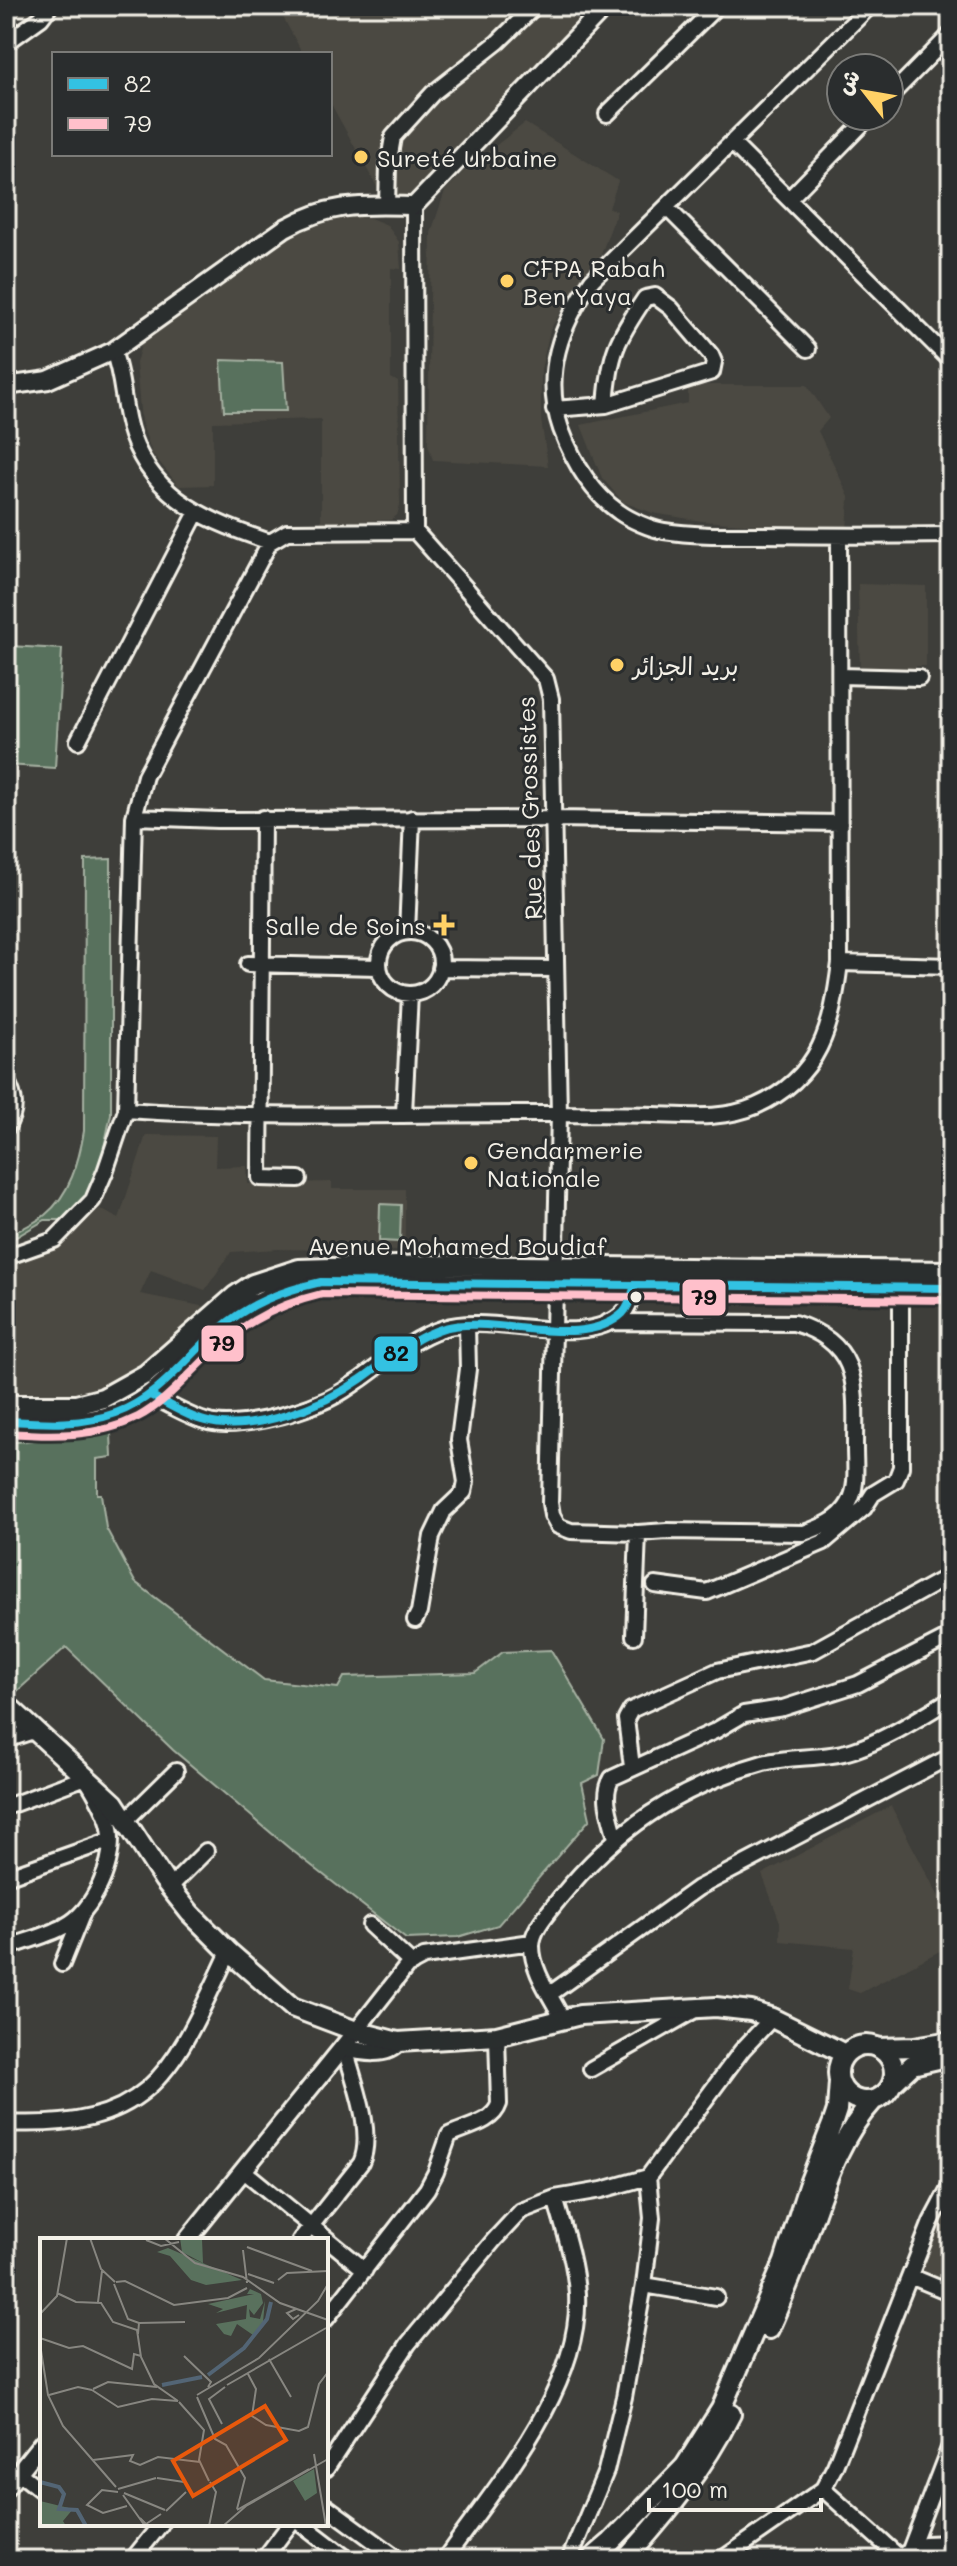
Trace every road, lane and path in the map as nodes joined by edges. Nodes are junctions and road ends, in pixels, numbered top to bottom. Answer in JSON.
{"nodes":[{"id":1,"x":50,"y":6,"type":"edge"},
{"id":2,"x":535,"y":6,"type":"edge"},
{"id":3,"x":606,"y":6,"type":"edge"},
{"id":4,"x":717,"y":6,"type":"edge"},
{"id":5,"x":870,"y":6,"type":"edge"},
{"id":6,"x":951,"y":34,"type":"edge"},
{"id":7,"x":6,"y":43,"type":"edge"},
{"id":8,"x":905,"y":81,"type":"edge"},
{"id":9,"x":607,"y":114,"type":"dead end"},
{"id":10,"x":854,"y":132,"type":"edge"},
{"id":11,"x":732,"y":143,"type":"junction"},
{"id":12,"x":790,"y":198,"type":"junction"},
{"id":13,"x":387,"y":205,"type":"junction"},
{"id":14,"x":414,"y":206,"type":"junction"},
{"id":15,"x":667,"y":208,"type":"junction"},
{"id":16,"x":808,"y":349,"type":"dead end"},
{"id":17,"x":113,"y":351,"type":"junction"},
{"id":18,"x":951,"y":361,"type":"edge"},
{"id":19,"x":6,"y":386,"type":"edge"},
{"id":20,"x":606,"y":405,"type":"junction"},
{"id":21,"x":554,"y":409,"type":"junction"},
{"id":22,"x":196,"y":514,"type":"junction"},
{"id":23,"x":415,"y":531,"type":"junction"},
{"id":24,"x":951,"y":535,"type":"edge"},
{"id":25,"x":839,"y":536,"type":"junction"},
{"id":26,"x":270,"y":542,"type":"junction"},
{"id":27,"x":840,"y":676,"type":"junction"},
{"id":28,"x":919,"y":678,"type":"dead end"},
{"id":29,"x":78,"y":741,"type":"dead end"},
{"id":30,"x":134,"y":817,"type":"junction"},
{"id":31,"x":263,"y":818,"type":"junction"},
{"id":32,"x":412,"y":818,"type":"junction"},
{"id":33,"x":554,"y":819,"type":"junction"},
{"id":34,"x":840,"y":823,"type":"junction"},
{"id":35,"x":407,"y":932,"type":"junction"},
{"id":36,"x":840,"y":963,"type":"junction"},
{"id":37,"x":248,"y":964,"type":"dead end"},
{"id":38,"x":264,"y":966,"type":"junction"},
{"id":39,"x":951,"y":966,"type":"edge"},
{"id":40,"x":379,"y":967,"type":"junction"},
{"id":41,"x":440,"y":968,"type":"junction"},
{"id":42,"x":554,"y":969,"type":"junction"},
{"id":43,"x":410,"y":994,"type":"junction"},
{"id":44,"x":6,"y":1080,"type":"edge"},
{"id":45,"x":126,"y":1110,"type":"junction"},
{"id":46,"x":404,"y":1113,"type":"junction"},
{"id":47,"x":262,"y":1114,"type":"junction"},
{"id":48,"x":559,"y":1114,"type":"junction"},
{"id":49,"x":6,"y":1128,"type":"edge"},
{"id":50,"x":299,"y":1179,"type":"dead end"},
{"id":51,"x":6,"y":1257,"type":"edge"},
{"id":52,"x":951,"y":1271,"type":"edge"},
{"id":53,"x":556,"y":1276,"type":"junction"},
{"id":54,"x":635,"y":1285,"type":"junction"},
{"id":55,"x":901,"y":1286,"type":"junction"},
{"id":56,"x":951,"y":1288,"type":"edge"},
{"id":57,"x":608,"y":1322,"type":"junction"},
{"id":58,"x":467,"y":1325,"type":"junction"},
{"id":59,"x":556,"y":1329,"type":"junction"},
{"id":60,"x":150,"y":1395,"type":"junction"},
{"id":61,"x":6,"y":1405,"type":"edge"},
{"id":62,"x":6,"y":1421,"type":"edge"},
{"id":63,"x":638,"y":1533,"type":"junction"},
{"id":64,"x":951,"y":1575,"type":"edge"},
{"id":65,"x":655,"y":1585,"type":"dead end"},
{"id":66,"x":415,"y":1620,"type":"dead end"},
{"id":67,"x":634,"y":1636,"type":"dead end"},
{"id":68,"x":951,"y":1636,"type":"edge"},
{"id":69,"x":951,"y":1699,"type":"edge"},
{"id":70,"x":6,"y":1704,"type":"edge"},
{"id":71,"x":36,"y":1730,"type":"junction"},
{"id":72,"x":6,"y":1740,"type":"edge"},
{"id":73,"x":951,"y":1756,"type":"edge"},
{"id":74,"x":632,"y":1767,"type":"junction"},
{"id":75,"x":176,"y":1771,"type":"dead end"},
{"id":76,"x":86,"y":1777,"type":"junction"},
{"id":77,"x":6,"y":1807,"type":"edge"},
{"id":78,"x":125,"y":1821,"type":"junction"},
{"id":79,"x":616,"y":1838,"type":"junction"},
{"id":80,"x":111,"y":1840,"type":"junction"},
{"id":81,"x":206,"y":1851,"type":"dead end"},
{"id":82,"x":6,"y":1877,"type":"edge"},
{"id":83,"x":170,"y":1887,"type":"junction"},
{"id":84,"x":85,"y":1908,"type":"junction"},
{"id":85,"x":370,"y":1925,"type":"dead end"},
{"id":86,"x":532,"y":1942,"type":"junction"},
{"id":87,"x":6,"y":1948,"type":"edge"},
{"id":88,"x":229,"y":1952,"type":"junction"},
{"id":89,"x":62,"y":1964,"type":"dead end"},
{"id":90,"x":412,"y":1964,"type":"junction"},
{"id":91,"x":550,"y":1994,"type":"junction"},
{"id":92,"x":700,"y":2008,"type":"junction"},
{"id":93,"x":562,"y":2018,"type":"junction"},
{"id":94,"x":772,"y":2018,"type":"junction"},
{"id":95,"x":356,"y":2031,"type":"junction"},
{"id":96,"x":497,"y":2036,"type":"junction"},
{"id":97,"x":951,"y":2041,"type":"edge"},
{"id":98,"x":398,"y":2042,"type":"junction"},
{"id":99,"x":345,"y":2048,"type":"junction"},
{"id":100,"x":878,"y":2048,"type":"junction"},
{"id":101,"x":845,"y":2054,"type":"junction"},
{"id":102,"x":951,"y":2056,"type":"edge"},
{"id":103,"x":591,"y":2069,"type":"dead end"},
{"id":104,"x":839,"y":2082,"type":"junction"},
{"id":105,"x":893,"y":2083,"type":"junction"},
{"id":106,"x":873,"y":2101,"type":"junction"},
{"id":107,"x":6,"y":2123,"type":"edge"},
{"id":108,"x":244,"y":2171,"type":"junction"},
{"id":109,"x":648,"y":2177,"type":"junction"},
{"id":110,"x":951,"y":2184,"type":"edge"},
{"id":111,"x":555,"y":2198,"type":"junction"},
{"id":112,"x":312,"y":2225,"type":"junction"},
{"id":113,"x":189,"y":2238,"type":"edge"},
{"id":114,"x":302,"y":2238,"type":"edge"},
{"id":115,"x":327,"y":2238,"type":"edge"},
{"id":116,"x":328,"y":2239,"type":"edge"},
{"id":117,"x":365,"y":2270,"type":"junction"},
{"id":118,"x":910,"y":2276,"type":"junction"},
{"id":119,"x":644,"y":2285,"type":"junction"},
{"id":120,"x":951,"y":2293,"type":"edge"},
{"id":121,"x":716,"y":2297,"type":"dead end"},
{"id":122,"x":328,"y":2316,"type":"edge"},
{"id":123,"x":951,"y":2443,"type":"edge"},
{"id":124,"x":40,"y":2446,"type":"edge"},
{"id":125,"x":328,"y":2466,"type":"edge"},
{"id":126,"x":19,"y":2473,"type":"junction"},
{"id":127,"x":6,"y":2488,"type":"edge"},
{"id":128,"x":40,"y":2489,"type":"edge"},
{"id":129,"x":823,"y":2489,"type":"junction"},
{"id":130,"x":328,"y":2507,"type":"edge"},
{"id":131,"x":159,"y":2526,"type":"edge"},
{"id":132,"x":288,"y":2526,"type":"edge"},
{"id":133,"x":305,"y":2526,"type":"edge"},
{"id":134,"x":951,"y":2543,"type":"edge"},
{"id":135,"x":907,"y":2553,"type":"edge"},
{"id":136,"x":132,"y":2560,"type":"edge"},
{"id":137,"x":263,"y":2560,"type":"edge"},
{"id":138,"x":349,"y":2560,"type":"edge"},
{"id":139,"x":400,"y":2560,"type":"edge"},
{"id":140,"x":444,"y":2560,"type":"edge"},
{"id":141,"x":569,"y":2560,"type":"edge"},
{"id":142,"x":590,"y":2560,"type":"edge"},
{"id":143,"x":625,"y":2560,"type":"edge"},
{"id":144,"x":721,"y":2560,"type":"edge"},
{"id":145,"x":930,"y":2560,"type":"edge"}],
"edges":[{"from":1,"to":7,"type":"street"},
{"from":2,"to":13,"type":"street"},
{"from":3,"to":14,"type":"street"},
{"from":4,"to":9,"type":"street"},
{"from":5,"to":11,"type":"street"},
{"from":6,"to":8,"type":"street"},
{"from":10,"to":12,"type":"street"},
{"from":11,"to":12,"type":"street"},
{"from":11,"to":15,"type":"street"},
{"from":12,"to":18,"type":"street"},
{"from":13,"to":14,"type":"street"},
{"from":13,"to":17,"type":"street"},
{"from":14,"to":23,"type":"street"},
{"from":15,"to":16,"type":"street"},
{"from":15,"to":21,"type":"street"},
{"from":17,"to":19,"type":"street"},
{"from":17,"to":22,"type":"street"},
{"from":20,"to":20,"type":"street"},
{"from":20,"to":21,"type":"street"},
{"from":21,"to":25,"type":"street"},
{"from":22,"to":26,"type":"street"},
{"from":22,"to":29,"type":"street"},
{"from":23,"to":26,"type":"street"},
{"from":23,"to":33,"type":"street","name":"Rue des Grossistes"},
{"from":24,"to":25,"type":"street"},
{"from":25,"to":27,"type":"street"},
{"from":26,"to":30,"type":"street"},
{"from":27,"to":28,"type":"street"},
{"from":27,"to":34,"type":"street"},
{"from":30,"to":31,"type":"street"},
{"from":30,"to":45,"type":"street"},
{"from":31,"to":32,"type":"street"},
{"from":31,"to":38,"type":"street"},
{"from":32,"to":33,"type":"street"},
{"from":32,"to":35,"type":"street"},
{"from":33,"to":34,"type":"street"},
{"from":33,"to":42,"type":"street","name":"Rue des Grossistes"},
{"from":34,"to":36,"type":"street"},
{"from":35,"to":40,"type":"street"},
{"from":35,"to":41,"type":"street"},
{"from":36,"to":39,"type":"street"},
{"from":36,"to":48,"type":"street"},
{"from":37,"to":38,"type":"street"},
{"from":38,"to":40,"type":"street"},
{"from":38,"to":47,"type":"street"},
{"from":40,"to":43,"type":"street"},
{"from":41,"to":42,"type":"street"},
{"from":41,"to":43,"type":"street"},
{"from":42,"to":48,"type":"street","name":"Rue des Grossistes"},
{"from":43,"to":46,"type":"street"},
{"from":44,"to":49,"type":"street"},
{"from":45,"to":47,"type":"street"},
{"from":45,"to":51,"type":"street"},
{"from":46,"to":47,"type":"street"},
{"from":46,"to":48,"type":"street"},
{"from":47,"to":50,"type":"street"},
{"from":48,"to":53,"type":"street","name":"Rue des Grossistes"},
{"from":52,"to":53,"type":"main road","name":"Avenue Mohamed Boudiaf"},
{"from":53,"to":54,"type":"main road","name":"Avenue Mohamed Boudiaf"},
{"from":53,"to":59,"type":"street","name":"Rue des Grossistes"},
{"from":53,"to":60,"type":"main road","name":"Avenue Mohamed Boudiaf"},
{"from":53,"to":61,"type":"main road","name":"Avenue Mohamed Boudiaf"},
{"from":54,"to":55,"type":"main road","name":"Avenue Mohamed Boudiaf"},
{"from":54,"to":57,"type":"street"},
{"from":55,"to":56,"type":"main road","name":"Avenue Mohamed Boudiaf"},
{"from":55,"to":65,"type":"street"},
{"from":57,"to":59,"type":"street"},
{"from":57,"to":63,"type":"street"},
{"from":58,"to":59,"type":"street"},
{"from":58,"to":60,"type":"street"},
{"from":58,"to":66,"type":"street"},
{"from":59,"to":63,"type":"street","name":"Rue des Grossistes"},
{"from":60,"to":62,"type":"main road","name":"Avenue Mohamed Boudiaf"},
{"from":63,"to":67,"type":"street"},
{"from":64,"to":74,"type":"street"},
{"from":68,"to":74,"type":"street"},
{"from":69,"to":79,"type":"street"},
{"from":70,"to":71,"type":"main road"},
{"from":71,"to":72,"type":"street"},
{"from":71,"to":76,"type":"main road"},
{"from":73,"to":91,"type":"street"},
{"from":74,"to":79,"type":"street"},
{"from":75,"to":78,"type":"street"},
{"from":76,"to":77,"type":"street"},
{"from":76,"to":78,"type":"main road"},
{"from":76,"to":80,"type":"street"},
{"from":78,"to":83,"type":"main road"},
{"from":79,"to":86,"type":"street"},
{"from":80,"to":82,"type":"street"},
{"from":80,"to":84,"type":"street"},
{"from":81,"to":83,"type":"street"},
{"from":83,"to":88,"type":"main road"},
{"from":84,"to":87,"type":"street"},
{"from":84,"to":89,"type":"street"},
{"from":85,"to":90,"type":"street"},
{"from":86,"to":90,"type":"street"},
{"from":86,"to":91,"type":"street"},
{"from":88,"to":95,"type":"main road"},
{"from":88,"to":107,"type":"street"},
{"from":90,"to":95,"type":"street"},
{"from":91,"to":93,"type":"street"},
{"from":92,"to":93,"type":"main road"},
{"from":92,"to":94,"type":"main road"},
{"from":92,"to":103,"type":"street"},
{"from":93,"to":96,"type":"main road"},
{"from":94,"to":101,"type":"main road"},
{"from":94,"to":109,"type":"street"},
{"from":95,"to":98,"type":"main road"},
{"from":95,"to":99,"type":"street"},
{"from":96,"to":98,"type":"main road"},
{"from":96,"to":117,"type":"street"},
{"from":97,"to":100,"type":"main road"},
{"from":98,"to":99,"type":"street"},
{"from":99,"to":108,"type":"street"},
{"from":99,"to":112,"type":"street"},
{"from":100,"to":101,"type":"main road"},
{"from":100,"to":105,"type":"main road"},
{"from":101,"to":104,"type":"main road"},
{"from":102,"to":105,"type":"main road"},
{"from":104,"to":106,"type":"main road"},
{"from":104,"to":142,"type":"main road"},
{"from":105,"to":106,"type":"main road"},
{"from":106,"to":143,"type":"main road"},
{"from":108,"to":112,"type":"street"},
{"from":108,"to":113,"type":"street"},
{"from":109,"to":111,"type":"street"},
{"from":109,"to":119,"type":"street"},
{"from":110,"to":118,"type":"street"},
{"from":111,"to":125,"type":"street"},
{"from":111,"to":140,"type":"street"},
{"from":112,"to":114,"type":"street"},
{"from":112,"to":115,"type":"street"},
{"from":116,"to":117,"type":"street"},
{"from":117,"to":122,"type":"street"},
{"from":118,"to":120,"type":"street"},
{"from":118,"to":129,"type":"street"},
{"from":119,"to":121,"type":"street"},
{"from":119,"to":141,"type":"street"},
{"from":123,"to":135,"type":"street"},
{"from":124,"to":126,"type":"street"},
{"from":126,"to":127,"type":"street"},
{"from":126,"to":128,"type":"street"},
{"from":129,"to":135,"type":"street"},
{"from":129,"to":144,"type":"street"},
{"from":130,"to":139,"type":"street"},
{"from":131,"to":136,"type":"street"},
{"from":132,"to":137,"type":"street"},
{"from":133,"to":138,"type":"street"},
{"from":134,"to":135,"type":"street"},
{"from":135,"to":145,"type":"street"}]}
